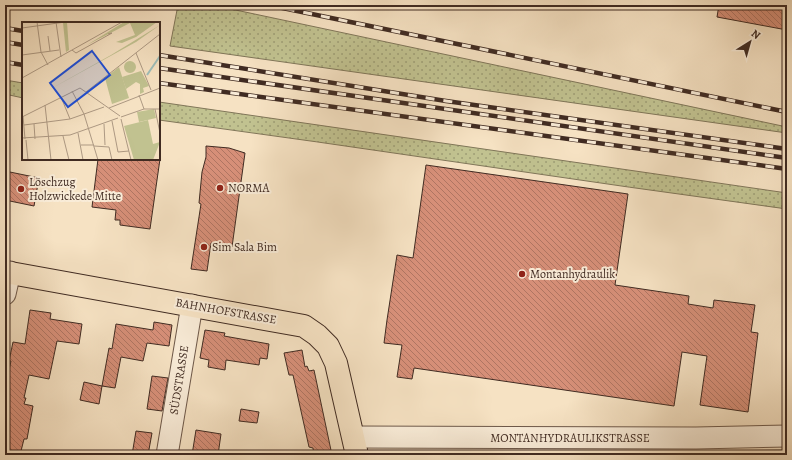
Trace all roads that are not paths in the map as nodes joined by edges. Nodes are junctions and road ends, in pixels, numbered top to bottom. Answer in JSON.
{"nodes":[{"id":1,"x":7,"y":272,"type":"edge"},
{"id":2,"x":5,"y":294,"type":"edge"},
{"id":3,"x":192,"y":305,"type":"junction"},
{"id":4,"x":787,"y":436,"type":"edge"},
{"id":5,"x":356,"y":446,"type":"edge"},
{"id":6,"x":167,"y":455,"type":"edge"}],
"edges":[{"from":1,"to":2,"type":"street"},
{"from":1,"to":3,"type":"main road","name":"BAHNHOFSTRASSE"},
{"from":3,"to":5,"type":"main road","name":"BAHNHOFSTRASSE"},
{"from":3,"to":6,"type":"street","name":"SÜDSTRASSE"},
{"from":4,"to":5,"type":"street","name":"MONTANHYDRAULIKSTRASSE"}]}
